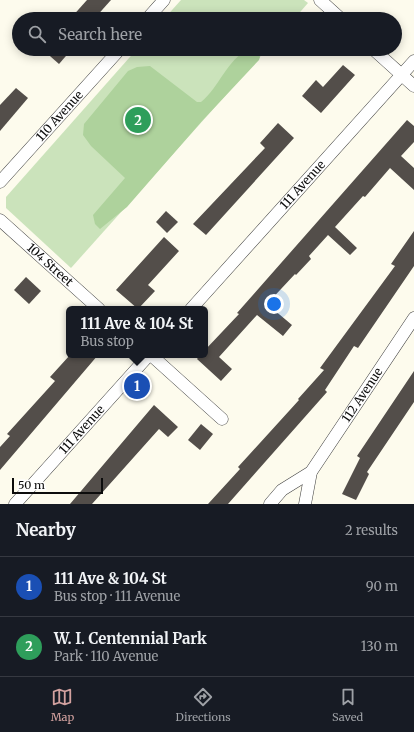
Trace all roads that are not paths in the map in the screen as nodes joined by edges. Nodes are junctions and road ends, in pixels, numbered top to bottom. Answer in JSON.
{"nodes":[{"id":1,"x":164,"y":0,"type":"edge"},
{"id":2,"x":320,"y":0,"type":"edge"},
{"id":3,"x":153,"y":12,"type":"edge"},
{"id":4,"x":333,"y":12,"type":"edge"},
{"id":5,"x":114,"y":56,"type":"edge"},
{"id":6,"x":382,"y":56,"type":"edge"},
{"id":7,"x":414,"y":61,"type":"edge"},
{"id":8,"x":402,"y":75,"type":"junction"},
{"id":9,"x":414,"y":86,"type":"edge"},
{"id":10,"x":0,"y":182,"type":"edge"},
{"id":11,"x":0,"y":220,"type":"edge"},
{"id":12,"x":97,"y":306,"type":"edge"},
{"id":13,"x":194,"y":306,"type":"edge"},
{"id":14,"x":414,"y":318,"type":"edge"},
{"id":15,"x":147,"y":358,"type":"edge"},
{"id":16,"x":153,"y":358,"type":"edge"},
{"id":17,"x":222,"y":419,"type":"dead end"},
{"id":18,"x":312,"y":472,"type":"junction"},
{"id":19,"x":15,"y":504,"type":"edge"},
{"id":20,"x":270,"y":504,"type":"edge"},
{"id":21,"x":305,"y":504,"type":"edge"}],
"edges":[{"from":1,"to":3,"type":"street"},
{"from":2,"to":4,"type":"street"},
{"from":5,"to":10,"type":"street","name":"110 Avenue"},
{"from":6,"to":8,"type":"street"},
{"from":7,"to":8,"type":"street","name":"111 Avenue"},
{"from":8,"to":9,"type":"street"},
{"from":8,"to":13,"type":"street","name":"111 Avenue"},
{"from":11,"to":12,"type":"street","name":"104 Street"},
{"from":14,"to":18,"type":"street","name":"112 Avenue"},
{"from":15,"to":19,"type":"street","name":"111 Avenue"},
{"from":16,"to":17,"type":"street"},
{"from":18,"to":20,"type":"street","name":"112 Avenue"},
{"from":18,"to":21,"type":"street","name":"112 Avenue"}]}
